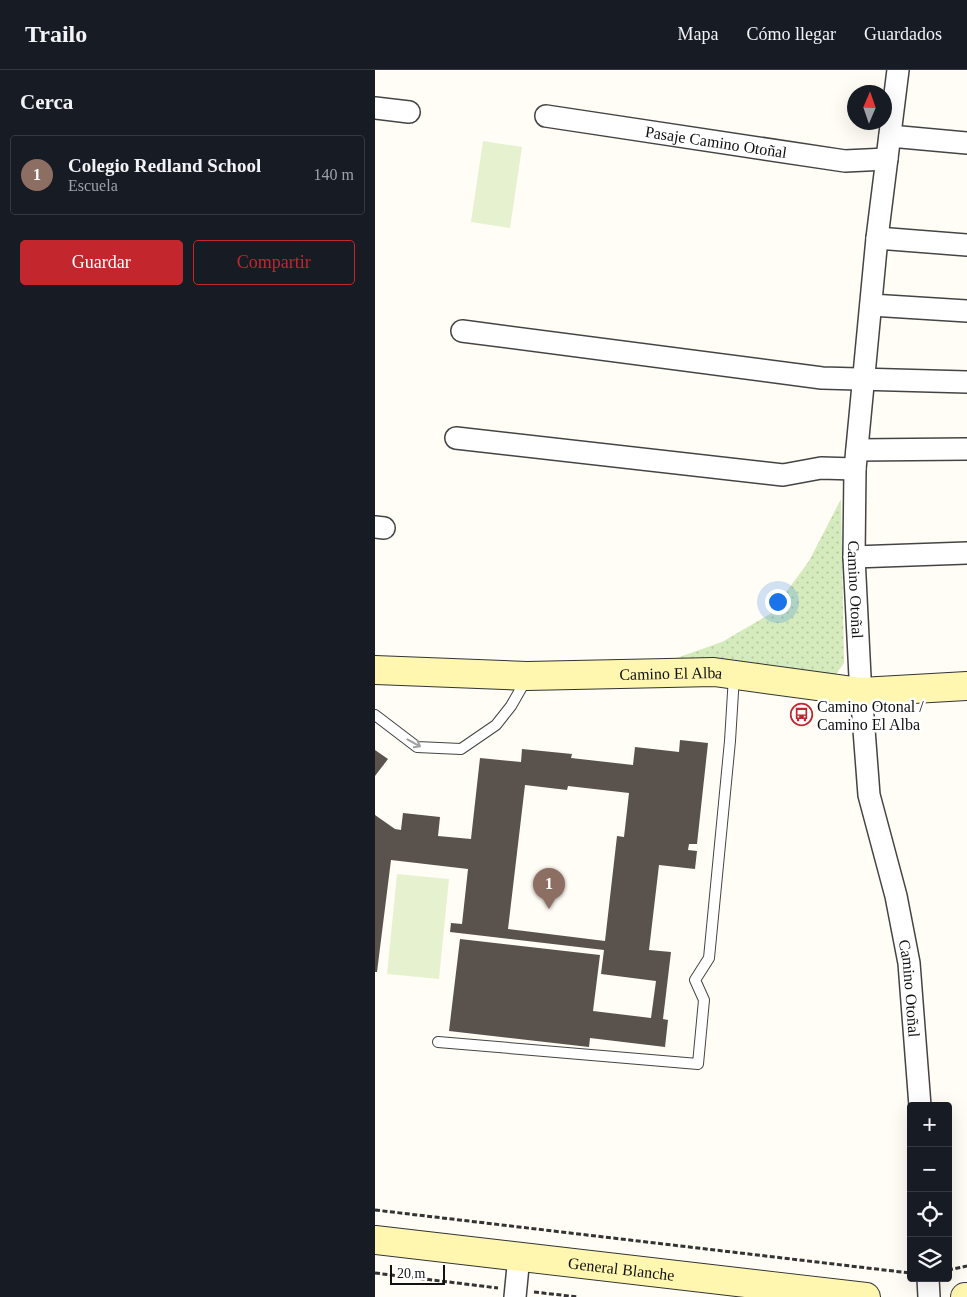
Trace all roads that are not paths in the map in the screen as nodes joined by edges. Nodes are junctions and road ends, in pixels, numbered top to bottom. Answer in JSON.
{"nodes":[{"id":1,"x":898,"y":70,"type":"edge"},
{"id":2,"x":375,"y":108,"type":"edge"},
{"id":3,"x":409,"y":112,"type":"dead end"},
{"id":4,"x":546,"y":116,"type":"dead end"},
{"id":5,"x":890,"y":136,"type":"junction"},
{"id":6,"x":967,"y":143,"type":"edge"},
{"id":7,"x":887,"y":159,"type":"junction"},
{"id":8,"x":877,"y":238,"type":"junction"},
{"id":9,"x":967,"y":245,"type":"edge"},
{"id":10,"x":871,"y":305,"type":"junction"},
{"id":11,"x":967,"y":311,"type":"edge"},
{"id":12,"x":462,"y":330,"type":"dead end"},
{"id":13,"x":864,"y":380,"type":"junction"},
{"id":14,"x":967,"y":382,"type":"edge"},
{"id":15,"x":455,"y":438,"type":"dead end"},
{"id":16,"x":967,"y":449,"type":"edge"},
{"id":17,"x":856,"y":459,"type":"junction"},
{"id":18,"x":967,"y":553,"type":"edge"},
{"id":19,"x":854,"y":557,"type":"junction"},
{"id":20,"x":375,"y":670,"type":"edge"},
{"id":21,"x":734,"y":674,"type":"junction"},
{"id":22,"x":527,"y":676,"type":"junction"},
{"id":23,"x":967,"y":686,"type":"edge"},
{"id":24,"x":861,"y":692,"type":"junction"},
{"id":25,"x":375,"y":715,"type":"edge"},
{"id":26,"x":438,"y":1042,"type":"dead end"},
{"id":27,"x":920,"y":1102,"type":"edge"},
{"id":28,"x":375,"y":1240,"type":"edge"},
{"id":29,"x":519,"y":1256,"type":"junction"},
{"id":30,"x":928,"y":1282,"type":"edge"},
{"id":31,"x":515,"y":1293,"type":"edge"},
{"id":32,"x":866,"y":1297,"type":"edge"},
{"id":33,"x":929,"y":1297,"type":"edge"}],
"edges":[{"from":1,"to":5,"type":"street","name":"Camino Otoñal"},
{"from":2,"to":3,"type":"street"},
{"from":4,"to":7,"type":"street","name":"Pasaje Camino Otoñal"},
{"from":5,"to":6,"type":"street"},
{"from":5,"to":7,"type":"street","name":"Camino Otoñal"},
{"from":7,"to":8,"type":"street","name":"Camino Otoñal"},
{"from":8,"to":9,"type":"street"},
{"from":8,"to":10,"type":"street","name":"Camino Otoñal"},
{"from":10,"to":11,"type":"street"},
{"from":10,"to":13,"type":"street","name":"Camino Otoñal"},
{"from":12,"to":13,"type":"street"},
{"from":13,"to":14,"type":"street"},
{"from":13,"to":17,"type":"street","name":"Camino Otoñal"},
{"from":15,"to":17,"type":"street"},
{"from":16,"to":17,"type":"street"},
{"from":17,"to":19,"type":"street","name":"Camino Otoñal"},
{"from":18,"to":19,"type":"street"},
{"from":19,"to":24,"type":"street","name":"Camino Otoñal"},
{"from":20,"to":22,"type":"main road","name":"Camino El Alba"},
{"from":21,"to":22,"type":"main road","name":"Camino El Alba"},
{"from":21,"to":24,"type":"main road","name":"Camino El Alba"},
{"from":21,"to":26,"type":"lane"},
{"from":25,"to":22,"type":"lane","one_way":true},
{"from":23,"to":24,"type":"main road","name":"Camino El Alba"},
{"from":24,"to":27,"type":"street","name":"Camino Otoñal"},
{"from":28,"to":29,"type":"main road","name":"General Blanche"},
{"from":29,"to":31,"type":"street"},
{"from":29,"to":32,"type":"main road","name":"General Blanche"},
{"from":30,"to":33,"type":"street"}]}
